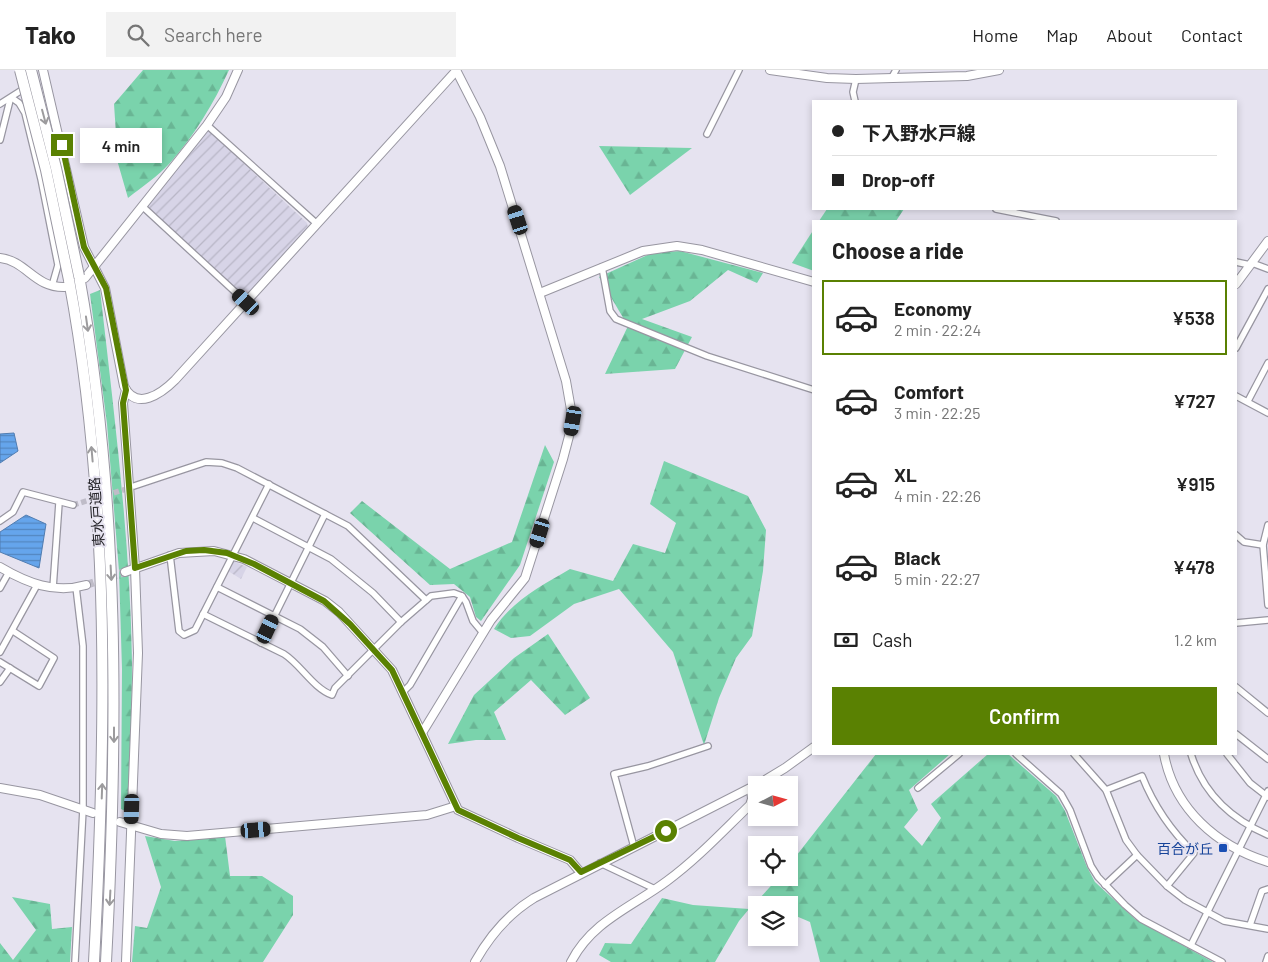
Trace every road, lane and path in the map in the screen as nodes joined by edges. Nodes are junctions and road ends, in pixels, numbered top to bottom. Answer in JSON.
{"nodes":[{"id":1,"x":20,"y":70,"type":"edge"},
{"id":2,"x":31,"y":70,"type":"edge"},
{"id":3,"x":238,"y":70,"type":"edge"},
{"id":4,"x":456,"y":70,"type":"edge"},
{"id":5,"x":739,"y":70,"type":"edge"},
{"id":6,"x":771,"y":70,"type":"edge"},
{"id":7,"x":999,"y":70,"type":"edge"},
{"id":8,"x":43,"y":71,"type":"edge"},
{"id":9,"x":991,"y":71,"type":"edge"},
{"id":10,"x":813,"y":73,"type":"edge"},
{"id":11,"x":894,"y":73,"type":"edge"},
{"id":12,"x":953,"y":73,"type":"edge"},
{"id":13,"x":856,"y":79,"type":"junction"},
{"id":14,"x":11,"y":99,"type":"junction"},
{"id":15,"x":855,"y":100,"type":"edge"},
{"id":16,"x":0,"y":104,"type":"edge"},
{"id":17,"x":207,"y":124,"type":"junction"},
{"id":18,"x":706,"y":134,"type":"dead end"},
{"id":19,"x":0,"y":140,"type":"edge"},
{"id":20,"x":142,"y":206,"type":"junction"},
{"id":21,"x":1001,"y":210,"type":"edge"},
{"id":22,"x":1051,"y":220,"type":"edge"},
{"id":23,"x":316,"y":223,"type":"junction"},
{"id":24,"x":1268,"y":241,"type":"edge"},
{"id":25,"x":0,"y":258,"type":"edge"},
{"id":26,"x":1237,"y":262,"type":"edge"},
{"id":27,"x":1251,"y":264,"type":"junction"},
{"id":28,"x":95,"y":266,"type":"junction"},
{"id":29,"x":602,"y":267,"type":"junction"},
{"id":30,"x":1268,"y":269,"type":"edge"},
{"id":31,"x":82,"y":277,"type":"junction"},
{"id":32,"x":812,"y":281,"type":"edge"},
{"id":33,"x":1237,"y":283,"type":"edge"},
{"id":34,"x":67,"y":284,"type":"junction"},
{"id":35,"x":52,"y":286,"type":"junction"},
{"id":36,"x":1268,"y":289,"type":"edge"},
{"id":37,"x":540,"y":293,"type":"junction"},
{"id":38,"x":246,"y":302,"type":"junction"},
{"id":39,"x":1237,"y":346,"type":"edge"},
{"id":40,"x":1268,"y":363,"type":"edge"},
{"id":41,"x":812,"y":389,"type":"edge"},
{"id":42,"x":126,"y":390,"type":"junction"},
{"id":43,"x":1237,"y":396,"type":"edge"},
{"id":44,"x":1248,"y":402,"type":"junction"},
{"id":45,"x":1268,"y":413,"type":"edge"},
{"id":46,"x":269,"y":484,"type":"junction"},
{"id":47,"x":134,"y":486,"type":"tunnel mouth"},
{"id":48,"x":59,"y":503,"type":"junction"},
{"id":49,"x":73,"y":505,"type":"tunnel mouth"},
{"id":50,"x":325,"y":514,"type":"junction"},
{"id":51,"x":253,"y":518,"type":"junction"},
{"id":52,"x":0,"y":521,"type":"edge"},
{"id":53,"x":1268,"y":525,"type":"edge"},
{"id":54,"x":1237,"y":535,"type":"edge"},
{"id":55,"x":1263,"y":545,"type":"junction"},
{"id":56,"x":309,"y":547,"type":"junction"},
{"id":57,"x":170,"y":555,"type":"junction"},
{"id":58,"x":233,"y":555,"type":"junction"},
{"id":59,"x":0,"y":567,"type":"edge"},
{"id":60,"x":135,"y":568,"type":"junction"},
{"id":61,"x":9,"y":572,"type":"junction"},
{"id":62,"x":125,"y":572,"type":"tunnel mouth"},
{"id":63,"x":290,"y":583,"type":"junction"},
{"id":64,"x":37,"y":585,"type":"junction"},
{"id":65,"x":86,"y":585,"type":"tunnel mouth"},
{"id":66,"x":76,"y":587,"type":"junction"},
{"id":67,"x":217,"y":587,"type":"junction"},
{"id":68,"x":0,"y":588,"type":"edge"},
{"id":69,"x":53,"y":588,"type":"junction"},
{"id":70,"x":462,"y":596,"type":"junction"},
{"id":71,"x":426,"y":600,"type":"junction"},
{"id":72,"x":1268,"y":605,"type":"edge"},
{"id":73,"x":203,"y":614,"type":"junction"},
{"id":74,"x":274,"y":616,"type":"junction"},
{"id":75,"x":1268,"y":620,"type":"edge"},
{"id":76,"x":401,"y":622,"type":"junction"},
{"id":77,"x":1237,"y":623,"type":"edge"},
{"id":78,"x":13,"y":630,"type":"junction"},
{"id":79,"x":483,"y":633,"type":"junction"},
{"id":80,"x":262,"y":643,"type":"junction"},
{"id":81,"x":375,"y":650,"type":"junction"},
{"id":82,"x":0,"y":652,"type":"edge"},
{"id":83,"x":0,"y":662,"type":"edge"},
{"id":84,"x":10,"y":668,"type":"junction"},
{"id":85,"x":348,"y":676,"type":"junction"},
{"id":86,"x":0,"y":682,"type":"edge"},
{"id":87,"x":1238,"y":691,"type":"edge"},
{"id":88,"x":402,"y":692,"type":"junction"},
{"id":89,"x":1268,"y":713,"type":"edge"},
{"id":90,"x":422,"y":733,"type":"junction"},
{"id":91,"x":1237,"y":735,"type":"edge"},
{"id":92,"x":708,"y":746,"type":"dead end"},
{"id":93,"x":812,"y":748,"type":"edge"},
{"id":94,"x":958,"y":755,"type":"edge"},
{"id":95,"x":1017,"y":755,"type":"edge"},
{"id":96,"x":1075,"y":755,"type":"edge"},
{"id":97,"x":1164,"y":755,"type":"edge"},
{"id":98,"x":1191,"y":755,"type":"edge"},
{"id":99,"x":1228,"y":755,"type":"edge"},
{"id":100,"x":1268,"y":759,"type":"edge"},
{"id":101,"x":771,"y":776,"type":"edge"},
{"id":102,"x":0,"y":788,"type":"edge"},
{"id":103,"x":918,"y":788,"type":"dead end"},
{"id":104,"x":748,"y":789,"type":"edge"},
{"id":105,"x":1106,"y":790,"type":"junction"},
{"id":106,"x":1267,"y":794,"type":"edge"},
{"id":107,"x":456,"y":806,"type":"junction"},
{"id":108,"x":748,"y":807,"type":"edge"},
{"id":109,"x":83,"y":809,"type":"junction"},
{"id":110,"x":93,"y":813,"type":"dead end"},
{"id":111,"x":120,"y":822,"type":"dead end"},
{"id":112,"x":132,"y":827,"type":"junction"},
{"id":113,"x":1250,"y":827,"type":"junction"},
{"id":114,"x":1268,"y":835,"type":"edge"},
{"id":115,"x":634,"y":847,"type":"junction"},
{"id":116,"x":1238,"y":851,"type":"junction"},
{"id":117,"x":1137,"y":855,"type":"junction"},
{"id":118,"x":1268,"y":862,"type":"edge"},
{"id":119,"x":600,"y":863,"type":"junction"},
{"id":120,"x":581,"y":872,"type":"junction"},
{"id":121,"x":1106,"y":885,"type":"junction"},
{"id":122,"x":1167,"y":886,"type":"junction"},
{"id":123,"x":655,"y":889,"type":"junction"},
{"id":124,"x":1268,"y":889,"type":"edge"},
{"id":125,"x":1207,"y":913,"type":"junction"},
{"id":126,"x":1250,"y":925,"type":"junction"},
{"id":127,"x":1268,"y":929,"type":"edge"},
{"id":128,"x":1191,"y":945,"type":"junction"},
{"id":129,"x":1268,"y":956,"type":"edge"},
{"id":130,"x":75,"y":962,"type":"edge"},
{"id":131,"x":94,"y":962,"type":"edge"},
{"id":132,"x":106,"y":962,"type":"edge"},
{"id":133,"x":126,"y":962,"type":"edge"},
{"id":134,"x":475,"y":962,"type":"edge"},
{"id":135,"x":571,"y":962,"type":"edge"},
{"id":136,"x":1222,"y":962,"type":"edge"},
{"id":137,"x":1266,"y":962,"type":"edge"}],
"edges":[{"from":1,"to":34,"type":"highway","name":"東水戸道路","bridge":true},
{"from":2,"to":31,"type":"highway","name":"東水戸道路","one_way":true,"bridge":true},
{"from":3,"to":17,"type":"street"},
{"from":4,"to":23,"type":"street"},
{"from":4,"to":37,"type":"street"},
{"from":5,"to":18,"type":"street"},
{"from":6,"to":10,"type":"street"},
{"from":7,"to":9,"type":"street"},
{"from":8,"to":14,"type":"street"},
{"from":8,"to":28,"type":"street"},
{"from":9,"to":12,"type":"street"},
{"from":10,"to":13,"type":"street"},
{"from":11,"to":12,"type":"street"},
{"from":11,"to":13,"type":"street"},
{"from":13,"to":15,"type":"street"},
{"from":14,"to":16,"type":"street"},
{"from":14,"to":19,"type":"street"},
{"from":14,"to":35,"type":"street"},
{"from":17,"to":20,"type":"street"},
{"from":17,"to":23,"type":"street"},
{"from":20,"to":28,"type":"street"},
{"from":20,"to":38,"type":"street"},
{"from":21,"to":22,"type":"street"},
{"from":23,"to":38,"type":"street"},
{"from":24,"to":27,"type":"street"},
{"from":25,"to":35,"type":"street"},
{"from":26,"to":27,"type":"street"},
{"from":27,"to":30,"type":"street"},
{"from":27,"to":33,"type":"street"},
{"from":28,"to":31,"type":"street"},
{"from":28,"to":42,"type":"street"},
{"from":29,"to":32,"type":"street"},
{"from":29,"to":37,"type":"street"},
{"from":29,"to":41,"type":"street"},
{"from":31,"to":132,"type":"highway","name":"東水戸道路","one_way":true},
{"from":34,"to":35,"type":"street"},
{"from":131,"to":34,"type":"highway","name":"東水戸道路","one_way":true},
{"from":36,"to":39,"type":"street"},
{"from":37,"to":79,"type":"street"},
{"from":38,"to":42,"type":"street"},
{"from":40,"to":44,"type":"street"},
{"from":42,"to":60,"type":"street"},
{"from":43,"to":44,"type":"street"},
{"from":44,"to":45,"type":"street"},
{"from":46,"to":47,"type":"street"},
{"from":46,"to":50,"type":"street"},
{"from":46,"to":51,"type":"street"},
{"from":48,"to":49,"type":"street"},
{"from":48,"to":52,"type":"street"},
{"from":48,"to":69,"type":"street"},
{"from":50,"to":56,"type":"street"},
{"from":50,"to":71,"type":"street"},
{"from":51,"to":56,"type":"street"},
{"from":51,"to":58,"type":"street"},
{"from":53,"to":55,"type":"street"},
{"from":54,"to":55,"type":"street"},
{"from":55,"to":72,"type":"street"},
{"from":56,"to":63,"type":"street"},
{"from":56,"to":76,"type":"street"},
{"from":57,"to":58,"type":"street"},
{"from":57,"to":60,"type":"street"},
{"from":57,"to":73,"type":"street"},
{"from":58,"to":63,"type":"street"},
{"from":58,"to":67,"type":"street"},
{"from":59,"to":61,"type":"street"},
{"from":60,"to":62,"type":"street"},
{"from":60,"to":112,"type":"street"},
{"from":61,"to":64,"type":"street"},
{"from":61,"to":68,"type":"street"},
{"from":63,"to":74,"type":"street"},
{"from":63,"to":81,"type":"street"},
{"from":64,"to":69,"type":"street"},
{"from":64,"to":78,"type":"street"},
{"from":65,"to":66,"type":"street"},
{"from":66,"to":69,"type":"street"},
{"from":66,"to":109,"type":"street"},
{"from":67,"to":73,"type":"street"},
{"from":67,"to":74,"type":"street"},
{"from":70,"to":71,"type":"street"},
{"from":70,"to":79,"type":"street"},
{"from":70,"to":88,"type":"street"},
{"from":71,"to":76,"type":"street"},
{"from":73,"to":80,"type":"street"},
{"from":74,"to":80,"type":"street"},
{"from":74,"to":85,"type":"street"},
{"from":75,"to":77,"type":"street"},
{"from":76,"to":81,"type":"street"},
{"from":78,"to":82,"type":"street"},
{"from":78,"to":84,"type":"street"},
{"from":79,"to":90,"type":"street"},
{"from":80,"to":85,"type":"street"},
{"from":81,"to":85,"type":"street"},
{"from":81,"to":88,"type":"street"},
{"from":83,"to":84,"type":"street"},
{"from":84,"to":86,"type":"street"},
{"from":87,"to":89,"type":"street"},
{"from":88,"to":90,"type":"street"},
{"from":90,"to":107,"type":"street"},
{"from":91,"to":100,"type":"street"},
{"from":92,"to":115,"type":"street"},
{"from":93,"to":101,"type":"street"},
{"from":94,"to":103,"type":"street"},
{"from":95,"to":121,"type":"street"},
{"from":96,"to":105,"type":"street"},
{"from":97,"to":116,"type":"street"},
{"from":98,"to":113,"type":"street"},
{"from":99,"to":106,"type":"street"},
{"from":102,"to":109,"type":"street"},
{"from":104,"to":115,"type":"street"},
{"from":105,"to":117,"type":"street"},
{"from":105,"to":122,"type":"street"},
{"from":106,"to":113,"type":"street"},
{"from":107,"to":112,"type":"street"},
{"from":107,"to":120,"type":"street"},
{"from":108,"to":123,"type":"street"},
{"from":109,"to":110,"type":"street"},
{"from":109,"to":130,"type":"street"},
{"from":111,"to":112,"type":"street"},
{"from":112,"to":133,"type":"street"},
{"from":113,"to":114,"type":"street"},
{"from":113,"to":116,"type":"street"},
{"from":115,"to":119,"type":"street"},
{"from":116,"to":118,"type":"street"},
{"from":116,"to":125,"type":"street"},
{"from":117,"to":121,"type":"street"},
{"from":117,"to":122,"type":"street"},
{"from":119,"to":120,"type":"street"},
{"from":119,"to":123,"type":"street"},
{"from":120,"to":134,"type":"street"},
{"from":121,"to":128,"type":"street"},
{"from":122,"to":125,"type":"street"},
{"from":123,"to":135,"type":"street"},
{"from":124,"to":126,"type":"street"},
{"from":125,"to":126,"type":"street"},
{"from":125,"to":128,"type":"street"},
{"from":126,"to":127,"type":"street"},
{"from":128,"to":136,"type":"street"},
{"from":129,"to":137,"type":"street"}]}
